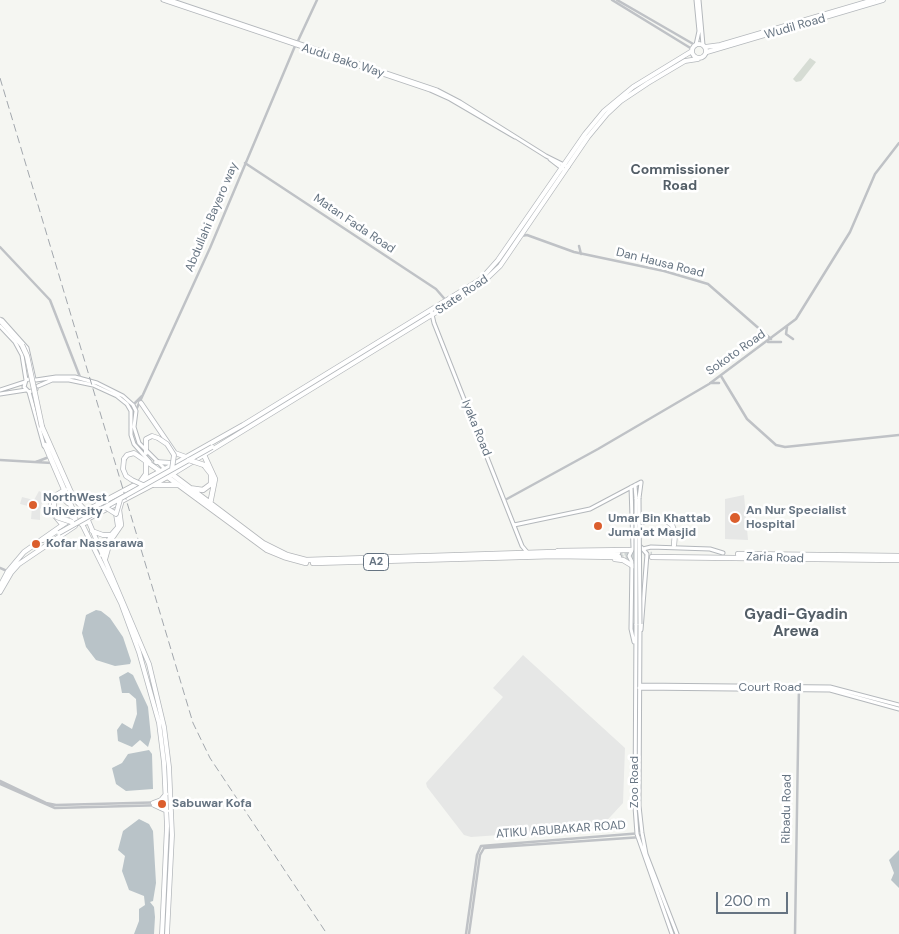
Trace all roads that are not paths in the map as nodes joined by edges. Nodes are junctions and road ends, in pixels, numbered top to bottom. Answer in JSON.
{"nodes":[{"id":1,"x":163,"y":0,"type":"edge"},
{"id":2,"x":170,"y":0,"type":"edge"},
{"id":3,"x":317,"y":0,"type":"edge"},
{"id":4,"x":612,"y":0,"type":"edge"},
{"id":5,"x":617,"y":0,"type":"edge"},
{"id":6,"x":698,"y":0,"type":"edge"},
{"id":7,"x":873,"y":0,"type":"edge"},
{"id":8,"x":883,"y":0,"type":"edge"},
{"id":9,"x":781,"y":29,"type":"junction"},
{"id":10,"x":296,"y":44,"type":"junction"},
{"id":11,"x":704,"y":46,"type":"junction"},
{"id":12,"x":693,"y":48,"type":"junction"},
{"id":13,"x":706,"y":52,"type":"junction"},
{"id":14,"x":698,"y":59,"type":"junction"},
{"id":15,"x":899,"y":143,"type":"edge"},
{"id":16,"x":244,"y":162,"type":"junction"},
{"id":17,"x":565,"y":167,"type":"junction"},
{"id":18,"x":526,"y":229,"type":"junction"},
{"id":19,"x":521,"y":236,"type":"junction"},
{"id":20,"x":533,"y":237,"type":"junction"},
{"id":21,"x":579,"y":246,"type":"dead end"},
{"id":22,"x":0,"y":247,"type":"edge"},
{"id":23,"x":581,"y":254,"type":"junction"},
{"id":24,"x":448,"y":302,"type":"junction"},
{"id":25,"x":432,"y":312,"type":"junction"},
{"id":26,"x":427,"y":315,"type":"junction"},
{"id":27,"x":1,"y":323,"type":"edge"},
{"id":28,"x":434,"y":323,"type":"junction"},
{"id":29,"x":786,"y":327,"type":"junction"},
{"id":30,"x":766,"y":334,"type":"junction"},
{"id":31,"x":775,"y":336,"type":"junction"},
{"id":32,"x":771,"y":339,"type":"junction"},
{"id":33,"x":793,"y":339,"type":"dead end"},
{"id":34,"x":781,"y":342,"type":"dead end"},
{"id":35,"x":766,"y":343,"type":"junction"},
{"id":36,"x":74,"y":366,"type":"junction"},
{"id":37,"x":729,"y":371,"type":"junction"},
{"id":38,"x":721,"y":376,"type":"junction"},
{"id":39,"x":70,"y":377,"type":"junction"},
{"id":40,"x":80,"y":378,"type":"junction"},
{"id":41,"x":35,"y":379,"type":"junction"},
{"id":42,"x":25,"y":381,"type":"junction"},
{"id":43,"x":724,"y":382,"type":"junction"},
{"id":44,"x":719,"y":383,"type":"dead end"},
{"id":45,"x":709,"y":384,"type":"junction"},
{"id":46,"x":96,"y":385,"type":"junction"},
{"id":47,"x":37,"y":388,"type":"junction"},
{"id":48,"x":28,"y":391,"type":"junction"},
{"id":49,"x":0,"y":392,"type":"edge"},
{"id":50,"x":143,"y":395,"type":"junction"},
{"id":51,"x":141,"y":403,"type":"junction"},
{"id":52,"x":133,"y":405,"type":"junction"},
{"id":53,"x":136,"y":411,"type":"junction"},
{"id":54,"x":243,"y":427,"type":"junction"},
{"id":55,"x":899,"y":435,"type":"edge"},
{"id":56,"x":212,"y":446,"type":"junction"},
{"id":57,"x":49,"y":451,"type":"junction"},
{"id":58,"x":146,"y":453,"type":"junction"},
{"id":59,"x":204,"y":455,"type":"junction"},
{"id":60,"x":188,"y":459,"type":"junction"},
{"id":61,"x":0,"y":460,"type":"edge"},
{"id":62,"x":52,"y":462,"type":"junction"},
{"id":63,"x":146,"y":462,"type":"junction"},
{"id":64,"x":156,"y":462,"type":"junction"},
{"id":65,"x":178,"y":462,"type":"junction"},
{"id":66,"x":34,"y":463,"type":"junction"},
{"id":67,"x":172,"y":469,"type":"junction"},
{"id":68,"x":163,"y":470,"type":"junction"},
{"id":69,"x":169,"y":476,"type":"junction"},
{"id":70,"x":140,"y":484,"type":"junction"},
{"id":71,"x":153,"y":485,"type":"junction"},
{"id":72,"x":178,"y":486,"type":"junction"},
{"id":73,"x":633,"y":486,"type":"junction"},
{"id":74,"x":188,"y":488,"type":"junction"},
{"id":75,"x":65,"y":490,"type":"junction"},
{"id":76,"x":638,"y":499,"type":"junction"},
{"id":77,"x":121,"y":500,"type":"junction"},
{"id":78,"x":505,"y":500,"type":"junction"},
{"id":79,"x":210,"y":504,"type":"junction"},
{"id":80,"x":105,"y":507,"type":"junction"},
{"id":81,"x":84,"y":510,"type":"junction"},
{"id":82,"x":74,"y":514,"type":"junction"},
{"id":83,"x":116,"y":514,"type":"junction"},
{"id":84,"x":89,"y":519,"type":"junction"},
{"id":85,"x":72,"y":522,"type":"junction"},
{"id":86,"x":62,"y":524,"type":"junction"},
{"id":87,"x":81,"y":524,"type":"junction"},
{"id":88,"x":639,"y":524,"type":"junction"},
{"id":89,"x":514,"y":526,"type":"junction"},
{"id":90,"x":92,"y":530,"type":"junction"},
{"id":91,"x":58,"y":532,"type":"junction"},
{"id":92,"x":111,"y":535,"type":"junction"},
{"id":93,"x":522,"y":546,"type":"junction"},
{"id":94,"x":632,"y":549,"type":"junction"},
{"id":95,"x":643,"y":549,"type":"junction"},
{"id":96,"x":671,"y":550,"type":"junction"},
{"id":97,"x":723,"y":553,"type":"junction"},
{"id":98,"x":530,"y":554,"type":"junction"},
{"id":99,"x":554,"y":554,"type":"junction"},
{"id":100,"x":518,"y":555,"type":"junction"},
{"id":101,"x":620,"y":555,"type":"junction"},
{"id":102,"x":716,"y":556,"type":"junction"},
{"id":103,"x":899,"y":556,"type":"edge"},
{"id":104,"x":104,"y":557,"type":"junction"},
{"id":105,"x":646,"y":559,"type":"junction"},
{"id":106,"x":899,"y":560,"type":"edge"},
{"id":107,"x":18,"y":563,"type":"junction"},
{"id":108,"x":632,"y":564,"type":"junction"},
{"id":109,"x":0,"y":568,"type":"edge"},
{"id":110,"x":10,"y":572,"type":"junction"},
{"id":111,"x":0,"y":586,"type":"edge"},
{"id":112,"x":0,"y":592,"type":"edge"},
{"id":113,"x":638,"y":624,"type":"junction"},
{"id":114,"x":640,"y":634,"type":"junction"},
{"id":115,"x":636,"y":647,"type":"junction"},
{"id":116,"x":639,"y":686,"type":"junction"},
{"id":117,"x":799,"y":687,"type":"junction"},
{"id":118,"x":899,"y":707,"type":"edge"},
{"id":119,"x":161,"y":721,"type":"junction"},
{"id":120,"x":168,"y":779,"type":"junction"},
{"id":121,"x":0,"y":783,"type":"edge"},
{"id":122,"x":166,"y":794,"type":"junction"},
{"id":123,"x":169,"y":803,"type":"junction"},
{"id":124,"x":154,"y":804,"type":"junction"},
{"id":125,"x":167,"y":811,"type":"junction"},
{"id":126,"x":640,"y":836,"type":"junction"},
{"id":127,"x":166,"y":920,"type":"junction"},
{"id":128,"x":162,"y":934,"type":"edge"},
{"id":129,"x":167,"y":934,"type":"edge"},
{"id":130,"x":468,"y":934,"type":"edge"},
{"id":131,"x":672,"y":934,"type":"edge"},
{"id":132,"x":677,"y":934,"type":"edge"},
{"id":133,"x":795,"y":934,"type":"edge"}],
"edges":[{"from":1,"to":10,"type":"main road","name":"Audu Bako Way"},
{"from":2,"to":10,"type":"main road","name":"Audu Bako Way"},
{"from":3,"to":10,"type":"street","name":"Abdullahi Bayero way"},
{"from":4,"to":12,"type":"street"},
{"from":5,"to":12,"type":"street"},
{"from":6,"to":11,"type":"main road"},
{"from":6,"to":12,"type":"main road"},
{"from":7,"to":9,"type":"main road","name":"Wudil Road"},
{"from":8,"to":9,"type":"main road","name":"Wudil Road"},
{"from":9,"to":11,"type":"main road","name":"Wudil Road"},
{"from":9,"to":13,"type":"main road","name":"Wudil Road"},
{"from":10,"to":16,"type":"street","name":"Abdullahi Bayero way"},
{"from":10,"to":17,"type":"main road","name":"Audu Bako Way"},
{"from":11,"to":12,"type":"main road"},
{"from":11,"to":13,"type":"main road"},
{"from":12,"to":14,"type":"main road"},
{"from":12,"to":17,"type":"main road","name":"State Road"},
{"from":13,"to":14,"type":"main road"},
{"from":14,"to":17,"type":"main road","name":"State Road"},
{"from":15,"to":29,"type":"street","name":"Sokoto Road"},
{"from":16,"to":24,"type":"street","name":"Matan Fada Road"},
{"from":16,"to":50,"type":"street","name":"Abdullahi Bayero way"},
{"from":17,"to":18,"type":"main road","name":"State Road"},
{"from":17,"to":24,"type":"main road","name":"State Road"},
{"from":18,"to":19,"type":"main road","name":"State Road"},
{"from":18,"to":20,"type":"street","name":"Dan Hausa Road"},
{"from":19,"to":20,"type":"street","name":"Dan Hausa Road"},
{"from":19,"to":24,"type":"main road","name":"State Road"},
{"from":20,"to":23,"type":"street","name":"Dan Hausa Road"},
{"from":21,"to":23,"type":"street"},
{"from":22,"to":36,"type":"street"},
{"from":23,"to":30,"type":"street","name":"Dan Hausa Road"},
{"from":24,"to":25,"type":"main road","name":"State Road"},
{"from":25,"to":26,"type":"main road","name":"State Road"},
{"from":25,"to":28,"type":"main road","name":"Iyaka Road"},
{"from":26,"to":28,"type":"main road"},
{"from":26,"to":54,"type":"main road","name":"State Road"},
{"from":27,"to":41,"type":"main road"},
{"from":27,"to":42,"type":"main road"},
{"from":27,"to":57,"type":"highway","bridge":true},
{"from":28,"to":78,"type":"main road","name":"Iyaka Road"},
{"from":29,"to":31,"type":"street","name":"Sokoto Road"},
{"from":29,"to":33,"type":"street"},
{"from":30,"to":31,"type":"street"},
{"from":30,"to":32,"type":"street","name":"Dan Hausa Road"},
{"from":31,"to":32,"type":"street","name":"Sokoto Road"},
{"from":32,"to":35,"type":"street","name":"Sokoto Road"},
{"from":34,"to":35,"type":"street"},
{"from":35,"to":37,"type":"street","name":"Sokoto Road"},
{"from":36,"to":39,"type":"street"},
{"from":36,"to":40,"type":"street"},
{"from":37,"to":38,"type":"street","name":"Sokoto Road"},
{"from":37,"to":43,"type":"street"},
{"from":38,"to":43,"type":"street"},
{"from":38,"to":45,"type":"street","name":"Sokoto Road"},
{"from":39,"to":40,"type":"main road"},
{"from":39,"to":41,"type":"main road"},
{"from":40,"to":46,"type":"main road"},
{"from":41,"to":42,"type":"main road"},
{"from":41,"to":47,"type":"main road"},
{"from":42,"to":48,"type":"main road"},
{"from":42,"to":49,"type":"main road"},
{"from":43,"to":55,"type":"street"},
{"from":44,"to":45,"type":"street"},
{"from":45,"to":78,"type":"street","name":"Sokoto Road"},
{"from":46,"to":47,"type":"main road"},
{"from":46,"to":52,"type":"main road"},
{"from":46,"to":68,"type":"main road"},
{"from":47,"to":48,"type":"main road"},
{"from":47,"to":57,"type":"main road"},
{"from":48,"to":49,"type":"main road"},
{"from":48,"to":57,"type":"main road"},
{"from":50,"to":51,"type":"street"},
{"from":50,"to":52,"type":"street"},
{"from":51,"to":53,"type":"street"},
{"from":51,"to":60,"type":"main road"},
{"from":52,"to":53,"type":"main road"},
{"from":53,"to":58,"type":"main road"},
{"from":54,"to":56,"type":"main road"},
{"from":54,"to":59,"type":"main road","name":"State Road"},
{"from":54,"to":60,"type":"main road","name":"State Road"},
{"from":56,"to":60,"type":"main road","bridge":true},
{"from":56,"to":67,"type":"main road","bridge":true},
{"from":57,"to":62,"type":"highway"},
{"from":57,"to":66,"type":"street"},
{"from":57,"to":81,"type":"highway"},
{"from":58,"to":64,"type":"main road"},
{"from":58,"to":67,"type":"main road","bridge":true},
{"from":59,"to":69,"type":"main road","name":"State Road"},
{"from":59,"to":79,"type":"highway"},
{"from":60,"to":65,"type":"main road","name":"State Road"},
{"from":60,"to":74,"type":"highway","bridge":true},
{"from":60,"to":77,"type":"main road","bridge":true},
{"from":61,"to":66,"type":"street"},
{"from":62,"to":66,"type":"street"},
{"from":62,"to":75,"type":"highway"},
{"from":63,"to":68,"type":"main road"},
{"from":63,"to":70,"type":"highway"},
{"from":63,"to":70,"type":"main road","bridge":true},
{"from":64,"to":65,"type":"main road"},
{"from":64,"to":68,"type":"main road"},
{"from":65,"to":68,"type":"main road","name":"State Road"},
{"from":67,"to":70,"type":"main road","bridge":true},
{"from":68,"to":69,"type":"highway","number":"A2"},
{"from":68,"to":70,"type":"highway"},
{"from":69,"to":71,"type":"highway"},
{"from":69,"to":72,"type":"highway","number":"A2"},
{"from":69,"to":74,"type":"highway","number":"A2"},
{"from":70,"to":81,"type":"highway"},
{"from":70,"to":85,"type":"main road","bridge":true},
{"from":71,"to":72,"type":"highway"},
{"from":71,"to":77,"type":"highway"},
{"from":72,"to":99,"type":"highway","number":"A2"},
{"from":73,"to":76,"type":"main road"},
{"from":73,"to":76,"type":"main road"},
{"from":73,"to":89,"type":"main road"},
{"from":73,"to":94,"type":"main road"},
{"from":74,"to":79,"type":"highway","number":"A2"},
{"from":75,"to":82,"type":"highway"},
{"from":75,"to":86,"type":"highway"},
{"from":76,"to":88,"type":"main road","bridge":true},
{"from":76,"to":113,"type":"main road","bridge":true},
{"from":77,"to":80,"type":"main road","bridge":true},
{"from":77,"to":83,"type":"main road","bridge":true},
{"from":77,"to":84,"type":"highway"},
{"from":77,"to":104,"type":"highway"},
{"from":78,"to":89,"type":"main road","name":"Iyaka Road"},
{"from":79,"to":100,"type":"highway","number":"A2"},
{"from":80,"to":83,"type":"main road","bridge":true},
{"from":80,"to":91,"type":"main road","bridge":true},
{"from":81,"to":82,"type":"highway"},
{"from":81,"to":84,"type":"highway"},
{"from":82,"to":85,"type":"highway","bridge":true},
{"from":82,"to":86,"type":"main road"},
{"from":82,"to":87,"type":"highway"},
{"from":83,"to":92,"type":"main road"},
{"from":84,"to":87,"type":"highway"},
{"from":84,"to":90,"type":"main road"},
{"from":85,"to":91,"type":"main road","bridge":true},
{"from":86,"to":107,"type":"main road"},
{"from":87,"to":107,"type":"main road"},
{"from":87,"to":119,"type":"main road"},
{"from":88,"to":96,"type":"highway"},
{"from":88,"to":113,"type":"main road","bridge":true},
{"from":89,"to":93,"type":"main road","name":"Iyaka Road"},
{"from":90,"to":92,"type":"main road"},
{"from":90,"to":104,"type":"main road"},
{"from":91,"to":107,"type":"main road"},
{"from":92,"to":104,"type":"main road"},
{"from":93,"to":98,"type":"main road"},
{"from":93,"to":100,"type":"main road"},
{"from":94,"to":95,"type":"main road"},
{"from":94,"to":101,"type":"highway"},
{"from":94,"to":108,"type":"main road"},
{"from":95,"to":97,"type":"main road"},
{"from":95,"to":105,"type":"main road"},
{"from":96,"to":97,"type":"highway","name":"Zaria Road"},
{"from":96,"to":102,"type":"highway","name":"Zaria Road"},
{"from":97,"to":103,"type":"highway","name":"Zaria Road"},
{"from":98,"to":99,"type":"highway","number":"A2"},
{"from":98,"to":100,"type":"highway","number":"A2"},
{"from":99,"to":101,"type":"highway","number":"A2"},
{"from":99,"to":101,"type":"highway"},
{"from":101,"to":108,"type":"highway"},
{"from":102,"to":105,"type":"main road"},
{"from":102,"to":106,"type":"highway","name":"Zaria Road"},
{"from":104,"to":119,"type":"main road"},
{"from":105,"to":108,"type":"main road"},
{"from":105,"to":114,"type":"main road"},
{"from":107,"to":110,"type":"main road"},
{"from":108,"to":115,"type":"main road"},
{"from":109,"to":110,"type":"street"},
{"from":110,"to":111,"type":"main road"},
{"from":110,"to":112,"type":"main road"},
{"from":113,"to":114,"type":"main road","name":"Zoo Road"},
{"from":113,"to":115,"type":"main road","name":"Zoo Road"},
{"from":114,"to":116,"type":"main road","name":"Zoo Road"},
{"from":115,"to":126,"type":"main road","name":"Zoo Road"},
{"from":116,"to":117,"type":"main road","name":"Court Road"},
{"from":116,"to":126,"type":"main road","name":"Zoo Road"},
{"from":117,"to":118,"type":"main road","name":"Court Road"},
{"from":117,"to":133,"type":"street","name":"Ribadu Road"},
{"from":119,"to":120,"type":"main road"},
{"from":120,"to":122,"type":"main road"},
{"from":120,"to":123,"type":"main road"},
{"from":121,"to":124,"type":"street"},
{"from":122,"to":123,"type":"main road"},
{"from":122,"to":124,"type":"main road"},
{"from":123,"to":124,"type":"street"},
{"from":123,"to":125,"type":"main road"},
{"from":123,"to":127,"type":"main road"},
{"from":124,"to":125,"type":"main road"},
{"from":125,"to":127,"type":"main road"},
{"from":126,"to":130,"type":"street","name":"ATIKU ABUBAKAR ROAD"},
{"from":126,"to":131,"type":"main road","name":"Zoo Road"},
{"from":126,"to":132,"type":"main road","name":"Zoo Road"},
{"from":127,"to":128,"type":"main road"},
{"from":127,"to":129,"type":"main road"}]}
